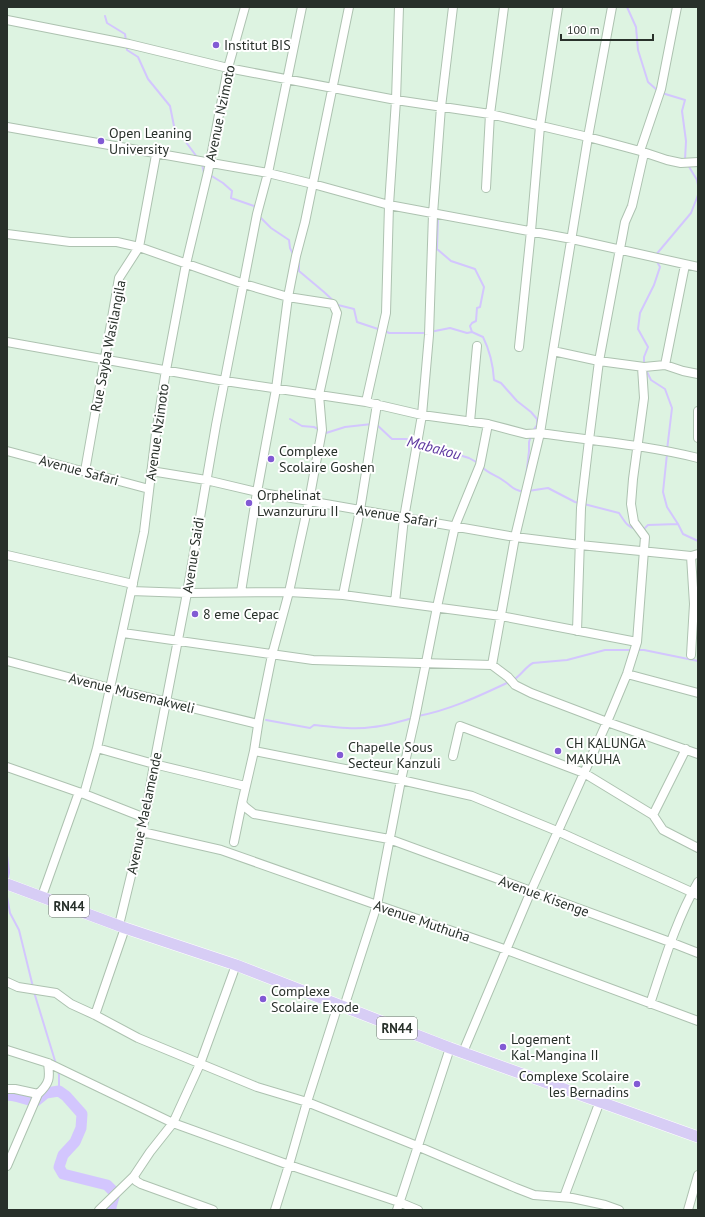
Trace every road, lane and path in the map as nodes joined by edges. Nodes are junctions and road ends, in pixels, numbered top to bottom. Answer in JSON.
{"nodes":[{"id":1,"x":245,"y":7,"type":"edge"},
{"id":2,"x":302,"y":7,"type":"edge"},
{"id":3,"x":349,"y":7,"type":"edge"},
{"id":4,"x":399,"y":7,"type":"edge"},
{"id":5,"x":453,"y":7,"type":"edge"},
{"id":6,"x":504,"y":7,"type":"edge"},
{"id":7,"x":558,"y":7,"type":"edge"},
{"id":8,"x":612,"y":7,"type":"edge"},
{"id":9,"x":677,"y":7,"type":"edge"},
{"id":10,"x":7,"y":20,"type":"edge"},
{"id":11,"x":228,"y":68,"type":"junction"},
{"id":12,"x":286,"y":79,"type":"junction"},
{"id":13,"x":332,"y":88,"type":"junction"},
{"id":14,"x":396,"y":100,"type":"junction"},
{"id":15,"x":441,"y":107,"type":"junction"},
{"id":16,"x":490,"y":114,"type":"junction"},
{"id":17,"x":540,"y":126,"type":"junction"},
{"id":18,"x":7,"y":127,"type":"edge"},
{"id":19,"x":588,"y":137,"type":"junction"},
{"id":20,"x":642,"y":152,"type":"junction"},
{"id":21,"x":156,"y":155,"type":"junction"},
{"id":22,"x":209,"y":162,"type":"junction"},
{"id":23,"x":698,"y":162,"type":"edge"},
{"id":24,"x":268,"y":173,"type":"junction"},
{"id":25,"x":313,"y":184,"type":"junction"},
{"id":26,"x":486,"y":188,"type":"dead end"},
{"id":27,"x":389,"y":205,"type":"junction"},
{"id":28,"x":433,"y":214,"type":"junction"},
{"id":29,"x":531,"y":231,"type":"junction"},
{"id":30,"x":7,"y":234,"type":"edge"},
{"id":31,"x":572,"y":239,"type":"junction"},
{"id":32,"x":139,"y":247,"type":"junction"},
{"id":33,"x":619,"y":250,"type":"junction"},
{"id":34,"x":186,"y":264,"type":"junction"},
{"id":35,"x":685,"y":265,"type":"junction"},
{"id":36,"x":698,"y":267,"type":"edge"},
{"id":37,"x":244,"y":284,"type":"junction"},
{"id":38,"x":288,"y":297,"type":"junction"},
{"id":39,"x":7,"y":342,"type":"edge"},
{"id":40,"x":477,"y":346,"type":"dead end"},
{"id":41,"x":519,"y":347,"type":"dead end"},
{"id":42,"x":553,"y":351,"type":"junction"},
{"id":43,"x":104,"y":359,"type":"junction"},
{"id":44,"x":599,"y":360,"type":"junction"},
{"id":45,"x":665,"y":365,"type":"junction"},
{"id":46,"x":642,"y":367,"type":"junction"},
{"id":47,"x":166,"y":370,"type":"junction"},
{"id":48,"x":698,"y":374,"type":"edge"},
{"id":49,"x":225,"y":381,"type":"junction"},
{"id":50,"x":276,"y":389,"type":"junction"},
{"id":51,"x":320,"y":395,"type":"junction"},
{"id":52,"x":366,"y":402,"type":"junction"},
{"id":53,"x":377,"y":404,"type":"junction"},
{"id":54,"x":698,"y":411,"type":"edge"},
{"id":55,"x":422,"y":415,"type":"junction"},
{"id":56,"x":470,"y":422,"type":"junction"},
{"id":57,"x":488,"y":424,"type":"junction"},
{"id":58,"x":533,"y":434,"type":"junction"},
{"id":59,"x":698,"y":438,"type":"edge"},
{"id":60,"x":589,"y":440,"type":"junction"},
{"id":61,"x":637,"y":446,"type":"junction"},
{"id":62,"x":7,"y":451,"type":"edge"},
{"id":63,"x":698,"y":458,"type":"edge"},
{"id":64,"x":86,"y":471,"type":"junction"},
{"id":65,"x":151,"y":471,"type":"junction"},
{"id":66,"x":206,"y":480,"type":"junction"},
{"id":67,"x":149,"y":489,"type":"junction"},
{"id":68,"x":257,"y":492,"type":"junction"},
{"id":69,"x":309,"y":501,"type":"junction"},
{"id":70,"x":360,"y":510,"type":"junction"},
{"id":71,"x":404,"y":518,"type":"junction"},
{"id":72,"x":455,"y":526,"type":"junction"},
{"id":73,"x":516,"y":537,"type":"junction"},
{"id":74,"x":580,"y":545,"type":"junction"},
{"id":75,"x":643,"y":551,"type":"junction"},
{"id":76,"x":7,"y":555,"type":"edge"},
{"id":77,"x":694,"y":555,"type":"edge"},
{"id":78,"x":132,"y":587,"type":"junction"},
{"id":79,"x":241,"y":592,"type":"junction"},
{"id":80,"x":289,"y":592,"type":"junction"},
{"id":81,"x":187,"y":593,"type":"junction"},
{"id":82,"x":343,"y":595,"type":"junction"},
{"id":83,"x":395,"y":602,"type":"junction"},
{"id":84,"x":437,"y":607,"type":"junction"},
{"id":85,"x":501,"y":616,"type":"junction"},
{"id":86,"x":577,"y":631,"type":"junction"},
{"id":87,"x":123,"y":633,"type":"junction"},
{"id":88,"x":178,"y":642,"type":"junction"},
{"id":89,"x":635,"y":647,"type":"junction"},
{"id":90,"x":272,"y":655,"type":"junction"},
{"id":91,"x":691,"y":655,"type":"dead end"},
{"id":92,"x":7,"y":661,"type":"edge"},
{"id":93,"x":426,"y":664,"type":"junction"},
{"id":94,"x":492,"y":664,"type":"junction"},
{"id":95,"x":627,"y":674,"type":"junction"},
{"id":96,"x":110,"y":688,"type":"junction"},
{"id":97,"x":698,"y":693,"type":"edge"},
{"id":98,"x":167,"y":701,"type":"junction"},
{"id":99,"x":608,"y":722,"type":"junction"},
{"id":100,"x":258,"y":724,"type":"junction"},
{"id":101,"x":97,"y":748,"type":"junction"},
{"id":102,"x":686,"y":749,"type":"junction"},
{"id":103,"x":254,"y":751,"type":"junction"},
{"id":104,"x":698,"y":754,"type":"edge"},
{"id":105,"x":453,"y":756,"type":"dead end"},
{"id":106,"x":154,"y":764,"type":"junction"},
{"id":107,"x":7,"y":767,"type":"edge"},
{"id":108,"x":584,"y":773,"type":"junction"},
{"id":109,"x":400,"y":780,"type":"junction"},
{"id":110,"x":245,"y":786,"type":"junction"},
{"id":111,"x":82,"y":793,"type":"junction"},
{"id":112,"x":242,"y":803,"type":"junction"},
{"id":113,"x":653,"y":815,"type":"junction"},
{"id":114,"x":145,"y":818,"type":"junction"},
{"id":115,"x":557,"y":831,"type":"junction"},
{"id":116,"x":142,"y":832,"type":"junction"},
{"id":117,"x":389,"y":839,"type":"junction"},
{"id":118,"x":234,"y":842,"type":"dead end"},
{"id":119,"x":698,"y":848,"type":"edge"},
{"id":120,"x":698,"y":882,"type":"edge"},
{"id":121,"x":7,"y":884,"type":"edge"},
{"id":122,"x":531,"y":891,"type":"junction"},
{"id":123,"x":695,"y":894,"type":"edge"},
{"id":124,"x":42,"y":896,"type":"junction"},
{"id":125,"x":377,"y":906,"type":"junction"},
{"id":126,"x":122,"y":926,"type":"junction"},
{"id":127,"x":670,"y":942,"type":"junction"},
{"id":128,"x":507,"y":950,"type":"junction"},
{"id":129,"x":698,"y":953,"type":"edge"},
{"id":130,"x":236,"y":965,"type":"junction"},
{"id":131,"x":7,"y":982,"type":"edge"},
{"id":132,"x":650,"y":1004,"type":"junction"},
{"id":133,"x":341,"y":1006,"type":"junction"},
{"id":134,"x":95,"y":1015,"type":"junction"},
{"id":135,"x":698,"y":1021,"type":"edge"},
{"id":136,"x":450,"y":1048,"type":"junction"},
{"id":137,"x":7,"y":1050,"type":"edge"},
{"id":138,"x":463,"y":1052,"type":"junction"},
{"id":139,"x":200,"y":1064,"type":"junction"},
{"id":140,"x":54,"y":1065,"type":"junction"},
{"id":141,"x":7,"y":1089,"type":"edge"},
{"id":142,"x":36,"y":1099,"type":"junction"},
{"id":143,"x":600,"y":1101,"type":"junction"},
{"id":144,"x":306,"y":1102,"type":"junction"},
{"id":145,"x":173,"y":1123,"type":"junction"},
{"id":146,"x":698,"y":1137,"type":"edge"},
{"id":147,"x":417,"y":1146,"type":"junction"},
{"id":148,"x":289,"y":1165,"type":"junction"},
{"id":149,"x":7,"y":1166,"type":"edge"},
{"id":150,"x":698,"y":1175,"type":"edge"},
{"id":151,"x":134,"y":1176,"type":"junction"},
{"id":152,"x":564,"y":1197,"type":"junction"},
{"id":153,"x":398,"y":1206,"type":"edge"},
{"id":154,"x":99,"y":1210,"type":"edge"},
{"id":155,"x":214,"y":1210,"type":"edge"},
{"id":156,"x":275,"y":1210,"type":"edge"},
{"id":157,"x":418,"y":1210,"type":"edge"},
{"id":158,"x":619,"y":1210,"type":"edge"},
{"id":159,"x":688,"y":1210,"type":"edge"}],
"edges":[{"from":1,"to":11,"type":"street","name":"Avenue Nzimoto"},
{"from":2,"to":12,"type":"street","name":"Avenue Saidi"},
{"from":3,"to":13,"type":"street"},
{"from":4,"to":14,"type":"street"},
{"from":5,"to":15,"type":"street"},
{"from":6,"to":16,"type":"street"},
{"from":7,"to":17,"type":"street"},
{"from":8,"to":19,"type":"street"},
{"from":9,"to":20,"type":"street"},
{"from":10,"to":11,"type":"street"},
{"from":11,"to":12,"type":"street"},
{"from":11,"to":22,"type":"street","name":"Avenue Nzimoto"},
{"from":12,"to":13,"type":"street"},
{"from":12,"to":24,"type":"street","name":"Avenue Saidi"},
{"from":13,"to":14,"type":"street"},
{"from":13,"to":25,"type":"street"},
{"from":14,"to":15,"type":"street"},
{"from":14,"to":27,"type":"street"},
{"from":15,"to":16,"type":"street"},
{"from":15,"to":28,"type":"street"},
{"from":16,"to":17,"type":"street"},
{"from":16,"to":26,"type":"street"},
{"from":17,"to":19,"type":"street"},
{"from":17,"to":29,"type":"street"},
{"from":18,"to":21,"type":"street"},
{"from":19,"to":20,"type":"street"},
{"from":19,"to":31,"type":"street"},
{"from":20,"to":23,"type":"street"},
{"from":20,"to":33,"type":"street"},
{"from":21,"to":22,"type":"street"},
{"from":21,"to":32,"type":"street","name":"Rue Sayba Wasilangila"},
{"from":22,"to":24,"type":"street"},
{"from":22,"to":34,"type":"street","name":"Avenue Nzimoto"},
{"from":24,"to":25,"type":"street"},
{"from":24,"to":37,"type":"street","name":"Avenue Saidi"},
{"from":25,"to":27,"type":"street"},
{"from":25,"to":38,"type":"street"},
{"from":27,"to":28,"type":"street"},
{"from":27,"to":52,"type":"street"},
{"from":28,"to":29,"type":"street"},
{"from":28,"to":55,"type":"street"},
{"from":29,"to":31,"type":"street"},
{"from":29,"to":41,"type":"street"},
{"from":30,"to":32,"type":"street"},
{"from":31,"to":33,"type":"street"},
{"from":31,"to":42,"type":"street"},
{"from":32,"to":34,"type":"street"},
{"from":32,"to":43,"type":"street","name":"Rue Sayba Wasilangila"},
{"from":33,"to":35,"type":"street"},
{"from":33,"to":44,"type":"street"},
{"from":34,"to":37,"type":"street"},
{"from":34,"to":47,"type":"street","name":"Avenue Nzimoto"},
{"from":35,"to":36,"type":"street"},
{"from":35,"to":45,"type":"street"},
{"from":37,"to":38,"type":"street"},
{"from":37,"to":49,"type":"street","name":"Avenue Saidi"},
{"from":38,"to":50,"type":"street"},
{"from":38,"to":51,"type":"street"},
{"from":39,"to":43,"type":"street"},
{"from":40,"to":56,"type":"street"},
{"from":42,"to":44,"type":"street"},
{"from":42,"to":58,"type":"street"},
{"from":43,"to":47,"type":"street"},
{"from":43,"to":64,"type":"street","name":"Rue Sayba Wasilangila"},
{"from":44,"to":46,"type":"street"},
{"from":44,"to":60,"type":"street"},
{"from":45,"to":46,"type":"street"},
{"from":45,"to":48,"type":"street"},
{"from":46,"to":61,"type":"street"},
{"from":47,"to":49,"type":"street"},
{"from":47,"to":65,"type":"street","name":"Avenue Nzimoto"},
{"from":49,"to":50,"type":"street"},
{"from":49,"to":66,"type":"street","name":"Avenue Saidi"},
{"from":50,"to":51,"type":"street"},
{"from":50,"to":68,"type":"street"},
{"from":51,"to":52,"type":"street"},
{"from":51,"to":69,"type":"street"},
{"from":52,"to":53,"type":"street"},
{"from":53,"to":55,"type":"street"},
{"from":53,"to":70,"type":"street"},
{"from":54,"to":59,"type":"street"},
{"from":55,"to":56,"type":"street"},
{"from":55,"to":71,"type":"street"},
{"from":56,"to":57,"type":"street"},
{"from":57,"to":58,"type":"street"},
{"from":57,"to":72,"type":"street"},
{"from":58,"to":60,"type":"street"},
{"from":58,"to":73,"type":"street"},
{"from":60,"to":61,"type":"street"},
{"from":60,"to":74,"type":"street"},
{"from":61,"to":63,"type":"street"},
{"from":61,"to":75,"type":"street"},
{"from":62,"to":64,"type":"street","name":"Avenue Safari"},
{"from":64,"to":67,"type":"street","name":"Avenue Safari"},
{"from":65,"to":66,"type":"street","name":"Avenue Safari"},
{"from":65,"to":67,"type":"street","name":"Avenue Nzimoto"},
{"from":66,"to":68,"type":"street","name":"Avenue Safari"},
{"from":66,"to":81,"type":"street","name":"Avenue Saidi"},
{"from":67,"to":78,"type":"street","name":"Avenue Nzimoto"},
{"from":68,"to":69,"type":"street","name":"Avenue Safari"},
{"from":68,"to":79,"type":"street"},
{"from":69,"to":70,"type":"street","name":"Avenue Safari"},
{"from":69,"to":80,"type":"street"},
{"from":70,"to":71,"type":"street","name":"Avenue Safari"},
{"from":70,"to":82,"type":"street"},
{"from":71,"to":72,"type":"street","name":"Avenue Safari"},
{"from":71,"to":83,"type":"street"},
{"from":72,"to":73,"type":"street","name":"Avenue Safari"},
{"from":72,"to":84,"type":"street"},
{"from":73,"to":74,"type":"street","name":"Avenue Safari"},
{"from":73,"to":85,"type":"street"},
{"from":74,"to":75,"type":"street","name":"Avenue Safari"},
{"from":74,"to":86,"type":"street"},
{"from":75,"to":77,"type":"street","name":"Avenue Safari"},
{"from":75,"to":89,"type":"street"},
{"from":76,"to":78,"type":"street"},
{"from":77,"to":91,"type":"street"},
{"from":78,"to":81,"type":"street"},
{"from":78,"to":87,"type":"street","name":"Avenue Nzimoto"},
{"from":79,"to":80,"type":"street"},
{"from":79,"to":81,"type":"street"},
{"from":80,"to":82,"type":"street"},
{"from":80,"to":90,"type":"street"},
{"from":81,"to":88,"type":"street","name":"Avenue Saidi"},
{"from":82,"to":83,"type":"street"},
{"from":83,"to":84,"type":"street"},
{"from":84,"to":85,"type":"street"},
{"from":84,"to":93,"type":"street"},
{"from":85,"to":86,"type":"street"},
{"from":85,"to":94,"type":"street"},
{"from":86,"to":89,"type":"street"},
{"from":87,"to":88,"type":"street"},
{"from":87,"to":96,"type":"street","name":"Avenue Nzimoto"},
{"from":88,"to":90,"type":"street"},
{"from":88,"to":98,"type":"street","name":"Avenue Saidi"},
{"from":89,"to":95,"type":"street"},
{"from":90,"to":93,"type":"street"},
{"from":90,"to":100,"type":"street"},
{"from":92,"to":96,"type":"street","name":"Avenue Musemakweli"},
{"from":93,"to":94,"type":"street"},
{"from":93,"to":109,"type":"street"},
{"from":94,"to":99,"type":"street"},
{"from":95,"to":97,"type":"street"},
{"from":95,"to":99,"type":"street"},
{"from":96,"to":98,"type":"street","name":"Avenue Musemakweli"},
{"from":96,"to":101,"type":"street"},
{"from":98,"to":100,"type":"street","name":"Avenue Musemakweli"},
{"from":98,"to":106,"type":"street","name":"Avenue Maelamende"},
{"from":99,"to":102,"type":"street"},
{"from":99,"to":108,"type":"street"},
{"from":100,"to":103,"type":"street"},
{"from":101,"to":106,"type":"street"},
{"from":101,"to":111,"type":"street"},
{"from":102,"to":104,"type":"street"},
{"from":102,"to":113,"type":"street"},
{"from":103,"to":109,"type":"street"},
{"from":103,"to":110,"type":"street"},
{"from":105,"to":108,"type":"street"},
{"from":106,"to":110,"type":"street"},
{"from":106,"to":114,"type":"street","name":"Avenue Maelamende"},
{"from":107,"to":111,"type":"street"},
{"from":108,"to":113,"type":"street"},
{"from":108,"to":115,"type":"street"},
{"from":109,"to":115,"type":"street"},
{"from":109,"to":117,"type":"street"},
{"from":110,"to":112,"type":"street"},
{"from":111,"to":114,"type":"street"},
{"from":111,"to":124,"type":"street"},
{"from":112,"to":117,"type":"street","name":"Avenue Kisenge"},
{"from":112,"to":118,"type":"street"},
{"from":113,"to":119,"type":"street"},
{"from":114,"to":116,"type":"street","name":"Avenue Maelamende"},
{"from":115,"to":122,"type":"street"},
{"from":115,"to":123,"type":"street"},
{"from":116,"to":125,"type":"street","name":"Avenue Muthuha"},
{"from":116,"to":126,"type":"street","name":"Avenue Maelamende"},
{"from":117,"to":122,"type":"street","name":"Avenue Kisenge"},
{"from":117,"to":125,"type":"street"},
{"from":120,"to":123,"type":"street"},
{"from":121,"to":124,"type":"main road","number":"RN44"},
{"from":122,"to":127,"type":"street","name":"Avenue Kisenge"},
{"from":122,"to":128,"type":"street"},
{"from":123,"to":127,"type":"street"},
{"from":124,"to":126,"type":"main road","number":"RN44"},
{"from":125,"to":128,"type":"street","name":"Avenue Muthuha"},
{"from":125,"to":133,"type":"street"},
{"from":126,"to":130,"type":"main road","number":"RN44"},
{"from":126,"to":134,"type":"street","name":"Avenue Maelamende"},
{"from":127,"to":129,"type":"street","name":"Avenue Kisenge"},
{"from":127,"to":132,"type":"street"},
{"from":128,"to":132,"type":"street","name":"Avenue Muthuha"},
{"from":128,"to":138,"type":"street"},
{"from":130,"to":133,"type":"main road","number":"RN44"},
{"from":130,"to":139,"type":"street"},
{"from":131,"to":134,"type":"street"},
{"from":132,"to":135,"type":"street","name":"Avenue Muthuha"},
{"from":133,"to":136,"type":"main road","number":"RN44"},
{"from":133,"to":144,"type":"street"},
{"from":134,"to":139,"type":"street"},
{"from":136,"to":138,"type":"main road","number":"RN44"},
{"from":136,"to":147,"type":"street"},
{"from":137,"to":140,"type":"street"},
{"from":138,"to":143,"type":"main road","number":"RN44"},
{"from":139,"to":144,"type":"street"},
{"from":139,"to":145,"type":"street"},
{"from":140,"to":142,"type":"street"},
{"from":140,"to":145,"type":"street"},
{"from":141,"to":142,"type":"street"},
{"from":142,"to":149,"type":"street"},
{"from":143,"to":146,"type":"main road","number":"RN44"},
{"from":143,"to":152,"type":"street"},
{"from":144,"to":147,"type":"street"},
{"from":144,"to":148,"type":"street"},
{"from":145,"to":148,"type":"street"},
{"from":145,"to":151,"type":"street"},
{"from":147,"to":152,"type":"street"},
{"from":147,"to":153,"type":"street"},
{"from":148,"to":153,"type":"street"},
{"from":148,"to":156,"type":"street"},
{"from":150,"to":159,"type":"street"},
{"from":151,"to":154,"type":"street"},
{"from":151,"to":155,"type":"street"},
{"from":152,"to":158,"type":"street"},
{"from":153,"to":157,"type":"street"}]}
